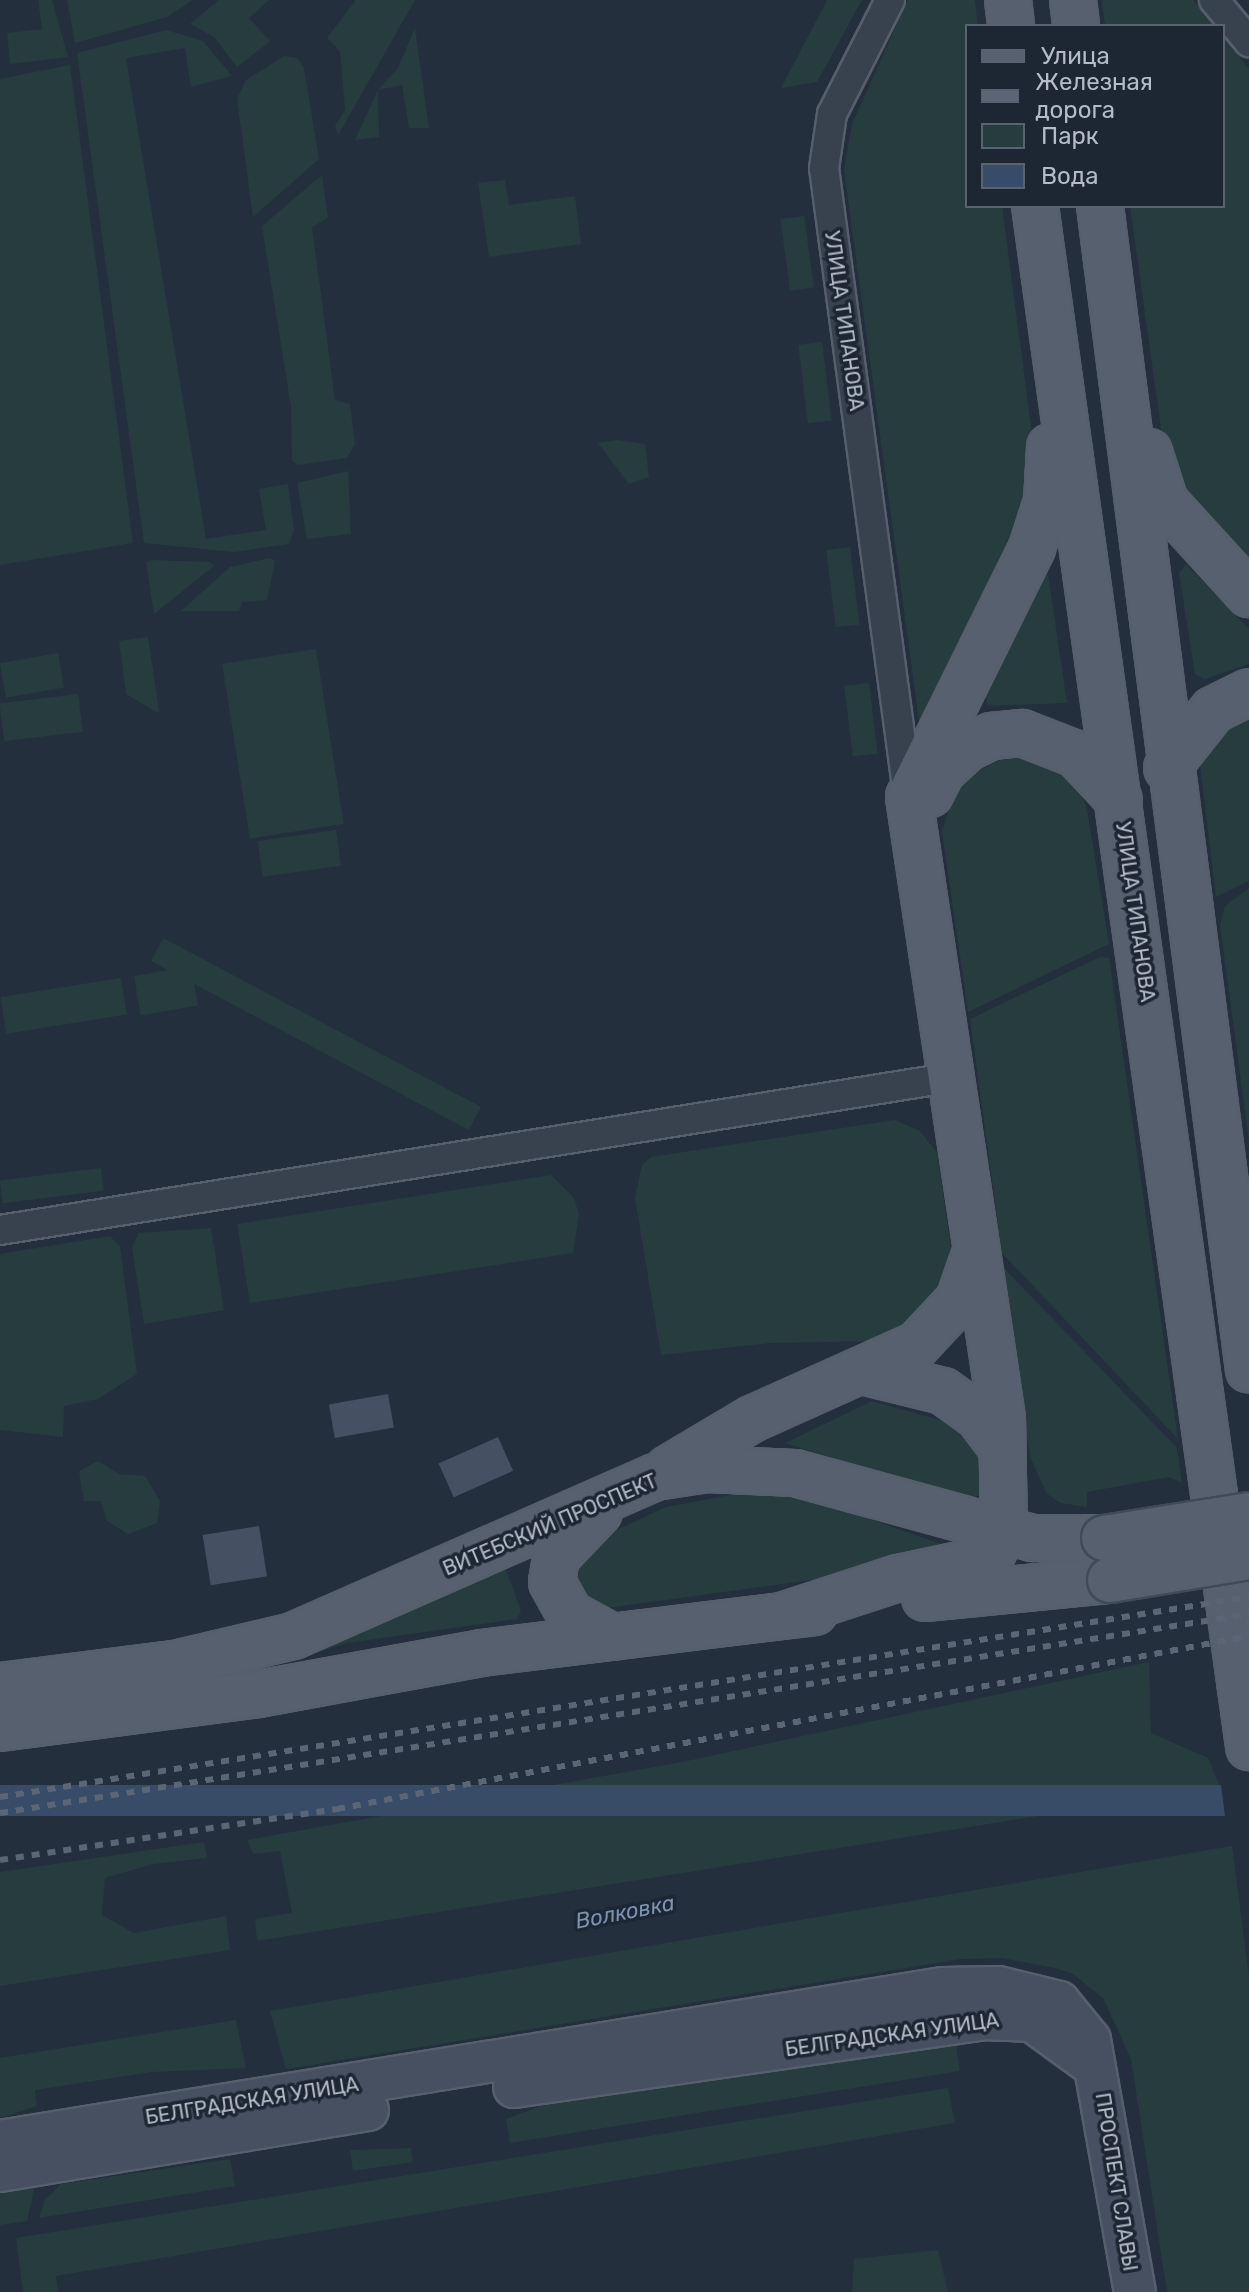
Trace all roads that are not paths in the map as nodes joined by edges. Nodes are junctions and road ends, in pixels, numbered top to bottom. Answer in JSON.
{"nodes":[{"id":1,"x":890,"y":0,"type":"edge"},
{"id":2,"x":1008,"y":0,"type":"edge"},
{"id":3,"x":1073,"y":0,"type":"edge"},
{"id":4,"x":1214,"y":0,"type":"edge"},
{"id":5,"x":1011,"y":24,"type":"edge"},
{"id":6,"x":1076,"y":24,"type":"edge"},
{"id":7,"x":1249,"y":42,"type":"edge"},
{"id":8,"x":1035,"y":208,"type":"edge"},
{"id":9,"x":1100,"y":208,"type":"edge"},
{"id":10,"x":1118,"y":335,"type":"junction"},
{"id":11,"x":1053,"y":345,"type":"junction"},
{"id":12,"x":1249,"y":594,"type":"edge"},
{"id":13,"x":1249,"y":692,"type":"edge"},
{"id":14,"x":1167,"y":768,"type":"junction"},
{"id":15,"x":1119,"y":800,"type":"junction"},
{"id":16,"x":915,"y":816,"type":"junction"},
{"id":17,"x":948,"y":1078,"type":"junction"},
{"id":18,"x":0,"y":1230,"type":"edge"},
{"id":19,"x":974,"y":1257,"type":"junction"},
{"id":20,"x":1249,"y":1370,"type":"edge"},
{"id":21,"x":861,"y":1371,"type":"junction"},
{"id":22,"x":999,"y":1444,"type":"junction"},
{"id":23,"x":637,"y":1486,"type":"junction"},
{"id":24,"x":1249,"y":1515,"type":"edge"},
{"id":25,"x":1004,"y":1531,"type":"junction"},
{"id":26,"x":1249,"y":1557,"type":"edge"},
{"id":27,"x":1107,"y":1559,"type":"junction"},
{"id":28,"x":785,"y":1615,"type":"junction"},
{"id":29,"x":612,"y":1637,"type":"junction"},
{"id":30,"x":0,"y":1686,"type":"edge"},
{"id":31,"x":0,"y":1728,"type":"edge"},
{"id":32,"x":1249,"y":1747,"type":"edge"},
{"id":33,"x":1098,"y":2073,"type":"junction"},
{"id":34,"x":0,"y":2141,"type":"edge"},
{"id":35,"x":0,"y":2171,"type":"edge"},
{"id":36,"x":1135,"y":2292,"type":"edge"}],
"edges":[{"from":1,"to":16,"type":"street","name":"УЛИЦА ТИПАНОВА"},
{"from":2,"to":5,"type":"main road"},
{"from":3,"to":6,"type":"main road"},
{"from":4,"to":7,"type":"street"},
{"from":8,"to":11,"type":"main road","name":"УЛИЦА ТИПАНОВА"},
{"from":9,"to":10,"type":"main road"},
{"from":10,"to":12,"type":"main road"},
{"from":10,"to":14,"type":"main road"},
{"from":11,"to":15,"type":"main road","name":"УЛИЦА ТИПАНОВА"},
{"from":11,"to":16,"type":"main road"},
{"from":13,"to":14,"type":"main road"},
{"from":14,"to":20,"type":"main road"},
{"from":15,"to":16,"type":"main road"},
{"from":15,"to":32,"type":"main road","name":"УЛИЦА ТИПАНОВА"},
{"from":16,"to":17,"type":"main road"},
{"from":17,"to":18,"type":"street"},
{"from":17,"to":19,"type":"main road"},
{"from":19,"to":21,"type":"main road"},
{"from":19,"to":22,"type":"main road"},
{"from":21,"to":22,"type":"main road"},
{"from":21,"to":23,"type":"main road"},
{"from":22,"to":25,"type":"main road"},
{"from":23,"to":25,"type":"main road","name":"ВИТЕБСКИЙ ПРОСПЕКТ"},
{"from":23,"to":29,"type":"main road"},
{"from":23,"to":30,"type":"main road","name":"ВИТЕБСКИЙ ПРОСПЕКТ"},
{"from":24,"to":27,"type":"main road","name":"ВИТЕБСКИЙ ПРОСПЕКТ","bridge":true},
{"from":25,"to":27,"type":"main road","name":"ВИТЕБСКИЙ ПРОСПЕКТ"},
{"from":25,"to":28,"type":"main road"},
{"from":26,"to":27,"type":"main road","name":"ВИТЕБСКИЙ ПРОСПЕКТ","bridge":true},
{"from":27,"to":28,"type":"main road","name":"ВИТЕБСКИЙ ПРОСПЕКТ"},
{"from":28,"to":29,"type":"main road","name":"ВИТЕБСКИЙ ПРОСПЕКТ"},
{"from":29,"to":31,"type":"main road","name":"ВИТЕБСКИЙ ПРОСПЕКТ"},
{"from":33,"to":34,"type":"street","name":"БЕЛГРАДСКАЯ УЛИЦА"},
{"from":33,"to":35,"type":"street","name":"БЕЛГРАДСКАЯ УЛИЦА"},
{"from":33,"to":36,"type":"street","name":"ПРОСПЕКТ СЛАВЫ"}]}
